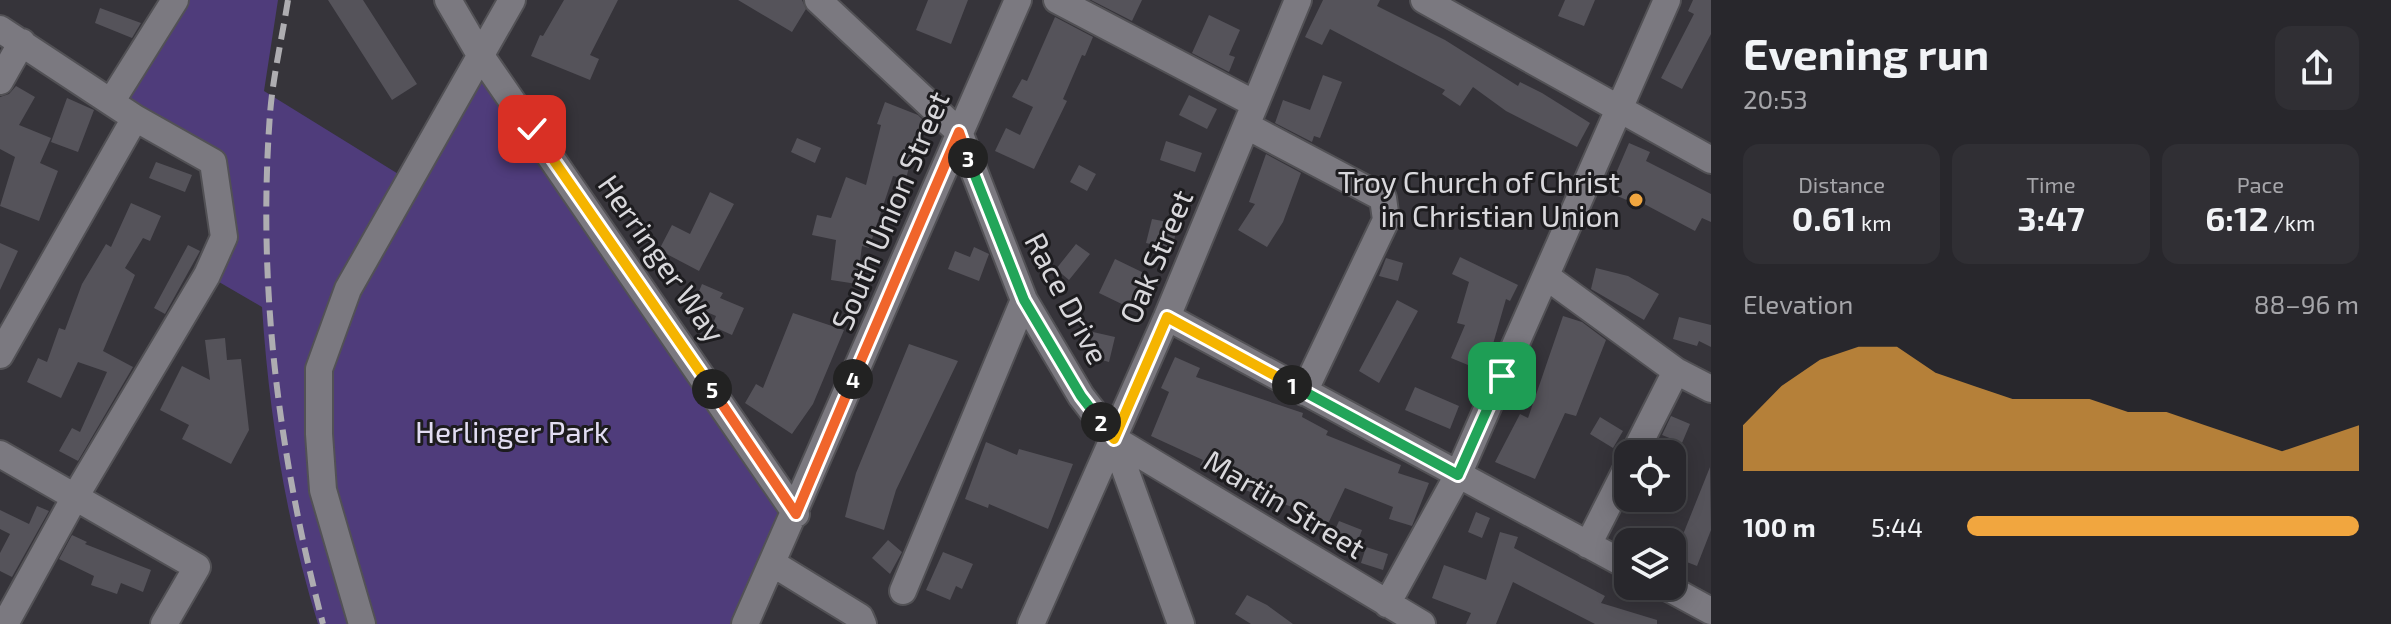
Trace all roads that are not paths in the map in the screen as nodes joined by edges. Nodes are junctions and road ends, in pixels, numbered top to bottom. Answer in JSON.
{"nodes":[{"id":1,"x":175,"y":0,"type":"edge"},
{"id":2,"x":448,"y":0,"type":"edge"},
{"id":3,"x":512,"y":0,"type":"edge"},
{"id":4,"x":818,"y":0,"type":"edge"},
{"id":5,"x":1018,"y":0,"type":"edge"},
{"id":6,"x":1057,"y":0,"type":"edge"},
{"id":7,"x":1298,"y":0,"type":"edge"},
{"id":8,"x":1424,"y":0,"type":"edge"},
{"id":9,"x":1667,"y":0,"type":"edge"},
{"id":10,"x":11,"y":36,"type":"edge"},
{"id":11,"x":479,"y":53,"type":"junction"},
{"id":12,"x":0,"y":81,"type":"edge"},
{"id":13,"x":111,"y":102,"type":"junction"},
{"id":14,"x":1623,"y":108,"type":"junction"},
{"id":15,"x":1251,"y":115,"type":"junction"},
{"id":16,"x":135,"y":118,"type":"junction"},
{"id":17,"x":959,"y":132,"type":"junction"},
{"id":18,"x":1711,"y":160,"type":"edge"},
{"id":19,"x":1547,"y":277,"type":"junction"},
{"id":20,"x":1024,"y":300,"type":"junction"},
{"id":21,"x":1167,"y":317,"type":"junction"},
{"id":22,"x":0,"y":355,"type":"edge"},
{"id":23,"x":1676,"y":371,"type":"junction"},
{"id":24,"x":1711,"y":389,"type":"edge"},
{"id":25,"x":1304,"y":392,"type":"junction"},
{"id":26,"x":1114,"y":439,"type":"junction"},
{"id":27,"x":1641,"y":440,"type":"edge"},
{"id":28,"x":0,"y":454,"type":"edge"},
{"id":29,"x":1458,"y":475,"type":"junction"},
{"id":30,"x":1614,"y":494,"type":"edge"},
{"id":31,"x":75,"y":497,"type":"junction"},
{"id":32,"x":796,"y":514,"type":"junction"},
{"id":33,"x":1588,"y":545,"type":"junction"},
{"id":34,"x":1614,"y":559,"type":"edge"},
{"id":35,"x":772,"y":563,"type":"junction"},
{"id":36,"x":903,"y":591,"type":"dead end"},
{"id":37,"x":1686,"y":596,"type":"edge"},
{"id":38,"x":1387,"y":604,"type":"junction"},
{"id":39,"x":1711,"y":609,"type":"edge"},
{"id":40,"x":5,"y":624,"type":"edge"},
{"id":41,"x":164,"y":624,"type":"edge"},
{"id":42,"x":362,"y":624,"type":"edge"},
{"id":43,"x":745,"y":624,"type":"edge"},
{"id":44,"x":863,"y":624,"type":"edge"},
{"id":45,"x":1031,"y":624,"type":"edge"},
{"id":46,"x":1181,"y":624,"type":"edge"},
{"id":47,"x":1422,"y":624,"type":"edge"}],
"edges":[{"from":1,"to":13,"type":"street"},
{"from":2,"to":11,"type":"street","name":"Herringer Way"},
{"from":3,"to":11,"type":"street"},
{"from":4,"to":17,"type":"street","name":"Race Drive"},
{"from":5,"to":17,"type":"street","name":"South Union Street"},
{"from":6,"to":15,"type":"street"},
{"from":7,"to":15,"type":"street","name":"Oak Street"},
{"from":8,"to":14,"type":"street"},
{"from":9,"to":14,"type":"street"},
{"from":10,"to":12,"type":"street"},
{"from":10,"to":13,"type":"street"},
{"from":11,"to":32,"type":"street","name":"Herringer Way"},
{"from":11,"to":42,"type":"street"},
{"from":13,"to":16,"type":"street"},
{"from":14,"to":18,"type":"street"},
{"from":14,"to":19,"type":"street"},
{"from":15,"to":21,"type":"street","name":"Oak Street"},
{"from":15,"to":25,"type":"street"},
{"from":16,"to":22,"type":"street"},
{"from":16,"to":31,"type":"street"},
{"from":17,"to":20,"type":"street","name":"Race Drive"},
{"from":17,"to":32,"type":"street","name":"South Union Street"},
{"from":19,"to":23,"type":"street"},
{"from":19,"to":29,"type":"street"},
{"from":20,"to":26,"type":"street","name":"Race Drive"},
{"from":20,"to":36,"type":"street"},
{"from":21,"to":25,"type":"street"},
{"from":21,"to":26,"type":"street","name":"Oak Street"},
{"from":23,"to":24,"type":"street"},
{"from":23,"to":27,"type":"street"},
{"from":25,"to":29,"type":"street"},
{"from":26,"to":38,"type":"street","name":"Martin Street"},
{"from":26,"to":45,"type":"street","name":"Oak Street"},
{"from":26,"to":46,"type":"street","name":"Race Drive"},
{"from":28,"to":31,"type":"street"},
{"from":29,"to":33,"type":"street"},
{"from":29,"to":38,"type":"street"},
{"from":30,"to":33,"type":"street"},
{"from":31,"to":40,"type":"street"},
{"from":31,"to":41,"type":"street"},
{"from":32,"to":35,"type":"street","name":"South Union Street"},
{"from":33,"to":34,"type":"street"},
{"from":35,"to":43,"type":"street","name":"South Union Street"},
{"from":35,"to":44,"type":"street"},
{"from":37,"to":39,"type":"street"},
{"from":38,"to":47,"type":"street","name":"Martin Street"}]}
